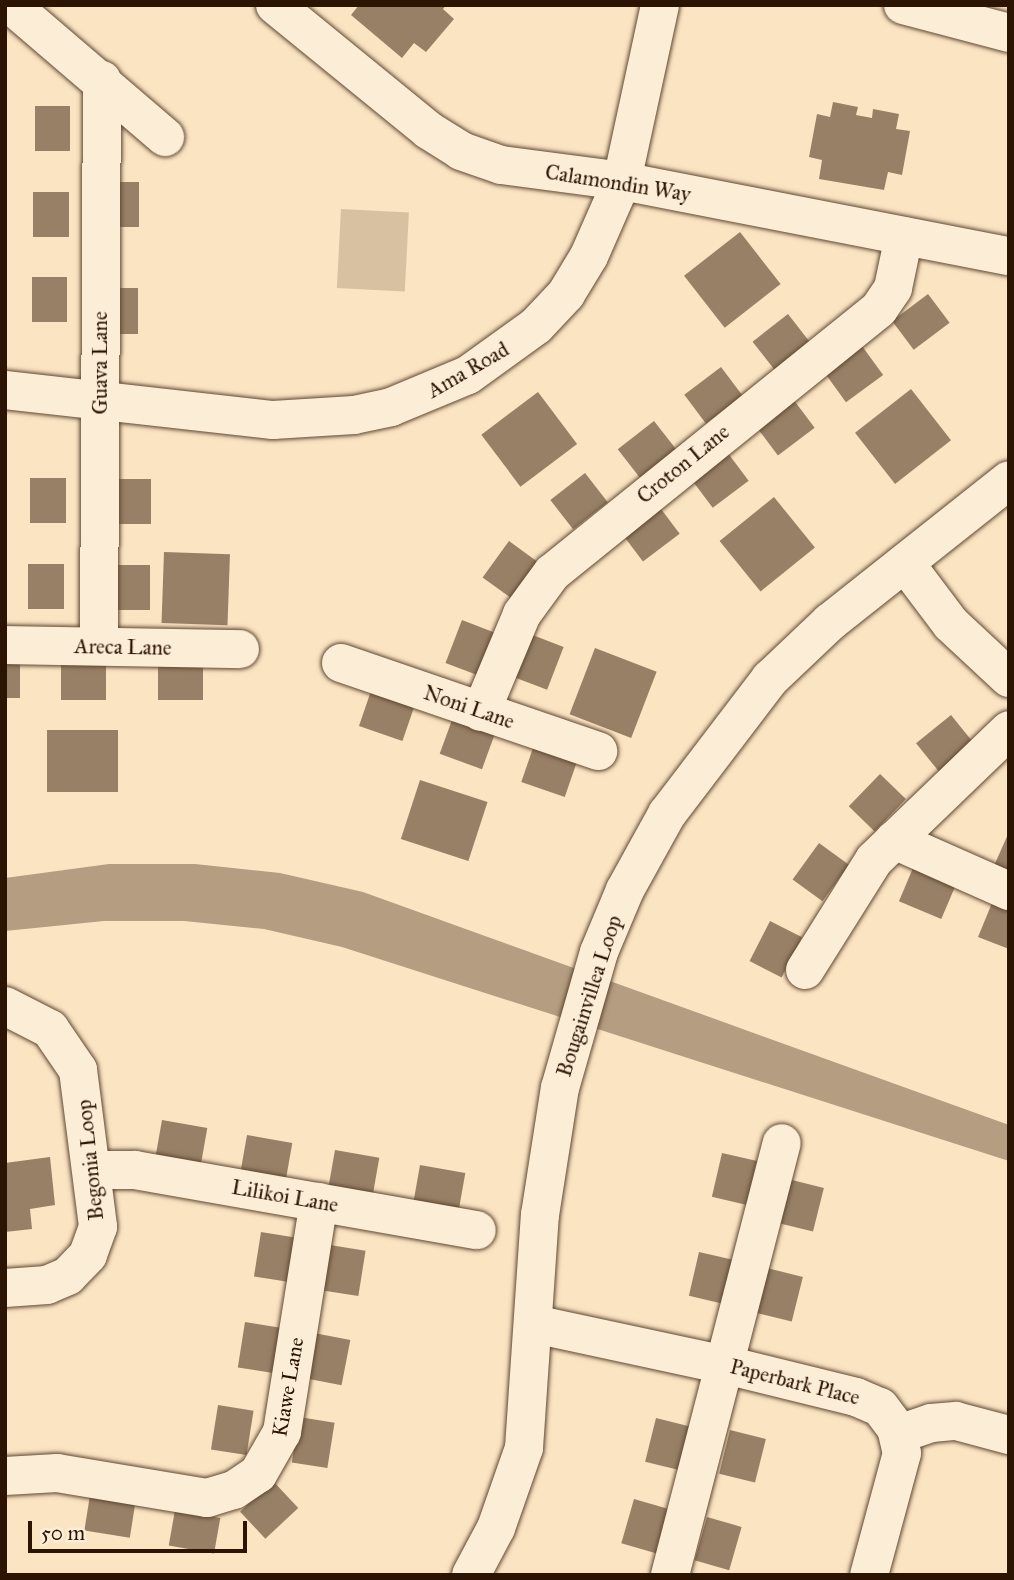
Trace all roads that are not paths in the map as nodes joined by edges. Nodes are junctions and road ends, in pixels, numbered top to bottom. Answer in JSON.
{"nodes":[{"id":1,"x":10,"y":5,"type":"edge"},
{"id":2,"x":275,"y":5,"type":"edge"},
{"id":3,"x":660,"y":5,"type":"edge"},
{"id":4,"x":903,"y":5,"type":"edge"},
{"id":5,"x":1009,"y":33,"type":"edge"},
{"id":6,"x":102,"y":80,"type":"junction"},
{"id":7,"x":165,"y":137,"type":"dead end"},
{"id":8,"x":622,"y":181,"type":"junction"},
{"id":9,"x":904,"y":236,"type":"junction"},
{"id":10,"x":1009,"y":256,"type":"edge"},
{"id":11,"x":5,"y":390,"type":"edge"},
{"id":12,"x":99,"y":401,"type":"junction"},
{"id":13,"x":1009,"y":480,"type":"edge"},
{"id":14,"x":905,"y":563,"type":"junction"},
{"id":15,"x":5,"y":645,"type":"edge"},
{"id":16,"x":99,"y":646,"type":"junction"},
{"id":17,"x":240,"y":649,"type":"dead end"},
{"id":18,"x":341,"y":663,"type":"dead end"},
{"id":19,"x":1009,"y":678,"type":"edge"},
{"id":20,"x":481,"y":712,"type":"junction"},
{"id":21,"x":1009,"y":730,"type":"edge"},
{"id":22,"x":598,"y":751,"type":"dead end"},
{"id":23,"x":894,"y":840,"type":"junction"},
{"id":24,"x":1009,"y":891,"type":"edge"},
{"id":25,"x":805,"y":970,"type":"dead end"},
{"id":26,"x":5,"y":1006,"type":"edge"},
{"id":27,"x":782,"y":1143,"type":"dead end"},
{"id":28,"x":92,"y":1170,"type":"junction"},
{"id":29,"x":319,"y":1202,"type":"junction"},
{"id":30,"x":477,"y":1230,"type":"dead end"},
{"id":31,"x":5,"y":1288,"type":"edge"},
{"id":32,"x":534,"y":1324,"type":"junction"},
{"id":33,"x":726,"y":1364,"type":"junction"},
{"id":34,"x":899,"y":1434,"type":"junction"},
{"id":35,"x":1009,"y":1435,"type":"edge"},
{"id":36,"x":5,"y":1476,"type":"edge"},
{"id":37,"x":471,"y":1575,"type":"edge"},
{"id":38,"x":670,"y":1575,"type":"edge"},
{"id":39,"x":869,"y":1575,"type":"edge"}],
"edges":[{"from":1,"to":6,"type":"street"},
{"from":2,"to":8,"type":"street","name":"Calamondin Way"},
{"from":3,"to":8,"type":"street","name":"Ama Road"},
{"from":4,"to":5,"type":"street"},
{"from":6,"to":7,"type":"street"},
{"from":6,"to":12,"type":"street","name":"Guava Lane"},
{"from":8,"to":9,"type":"street","name":"Calamondin Way"},
{"from":8,"to":12,"type":"street","name":"Ama Road"},
{"from":9,"to":10,"type":"street","name":"Calamondin Way"},
{"from":9,"to":20,"type":"street","name":"Croton Lane"},
{"from":11,"to":12,"type":"street","name":"Ama Road"},
{"from":12,"to":16,"type":"street","name":"Guava Lane"},
{"from":13,"to":14,"type":"street","name":"Bougainvillea Loop"},
{"from":14,"to":19,"type":"street"},
{"from":14,"to":32,"type":"street","name":"Bougainvillea Loop"},
{"from":15,"to":16,"type":"street","name":"Areca Lane"},
{"from":16,"to":17,"type":"street","name":"Areca Lane"},
{"from":18,"to":20,"type":"street","name":"Noni Lane"},
{"from":20,"to":22,"type":"street","name":"Noni Lane"},
{"from":21,"to":23,"type":"street"},
{"from":23,"to":24,"type":"street"},
{"from":23,"to":25,"type":"street"},
{"from":26,"to":28,"type":"street","name":"Begonia Loop"},
{"from":27,"to":33,"type":"street"},
{"from":28,"to":29,"type":"street","name":"Lilikoi Lane"},
{"from":28,"to":31,"type":"street","name":"Begonia Loop"},
{"from":29,"to":30,"type":"street","name":"Lilikoi Lane"},
{"from":29,"to":36,"type":"street","name":"Kiawe Lane"},
{"from":32,"to":33,"type":"street","name":"Paperbark Place"},
{"from":32,"to":37,"type":"street","name":"Bougainvillea Loop"},
{"from":33,"to":34,"type":"street","name":"Paperbark Place"},
{"from":33,"to":38,"type":"street"},
{"from":34,"to":35,"type":"street"},
{"from":34,"to":39,"type":"street"}]}
